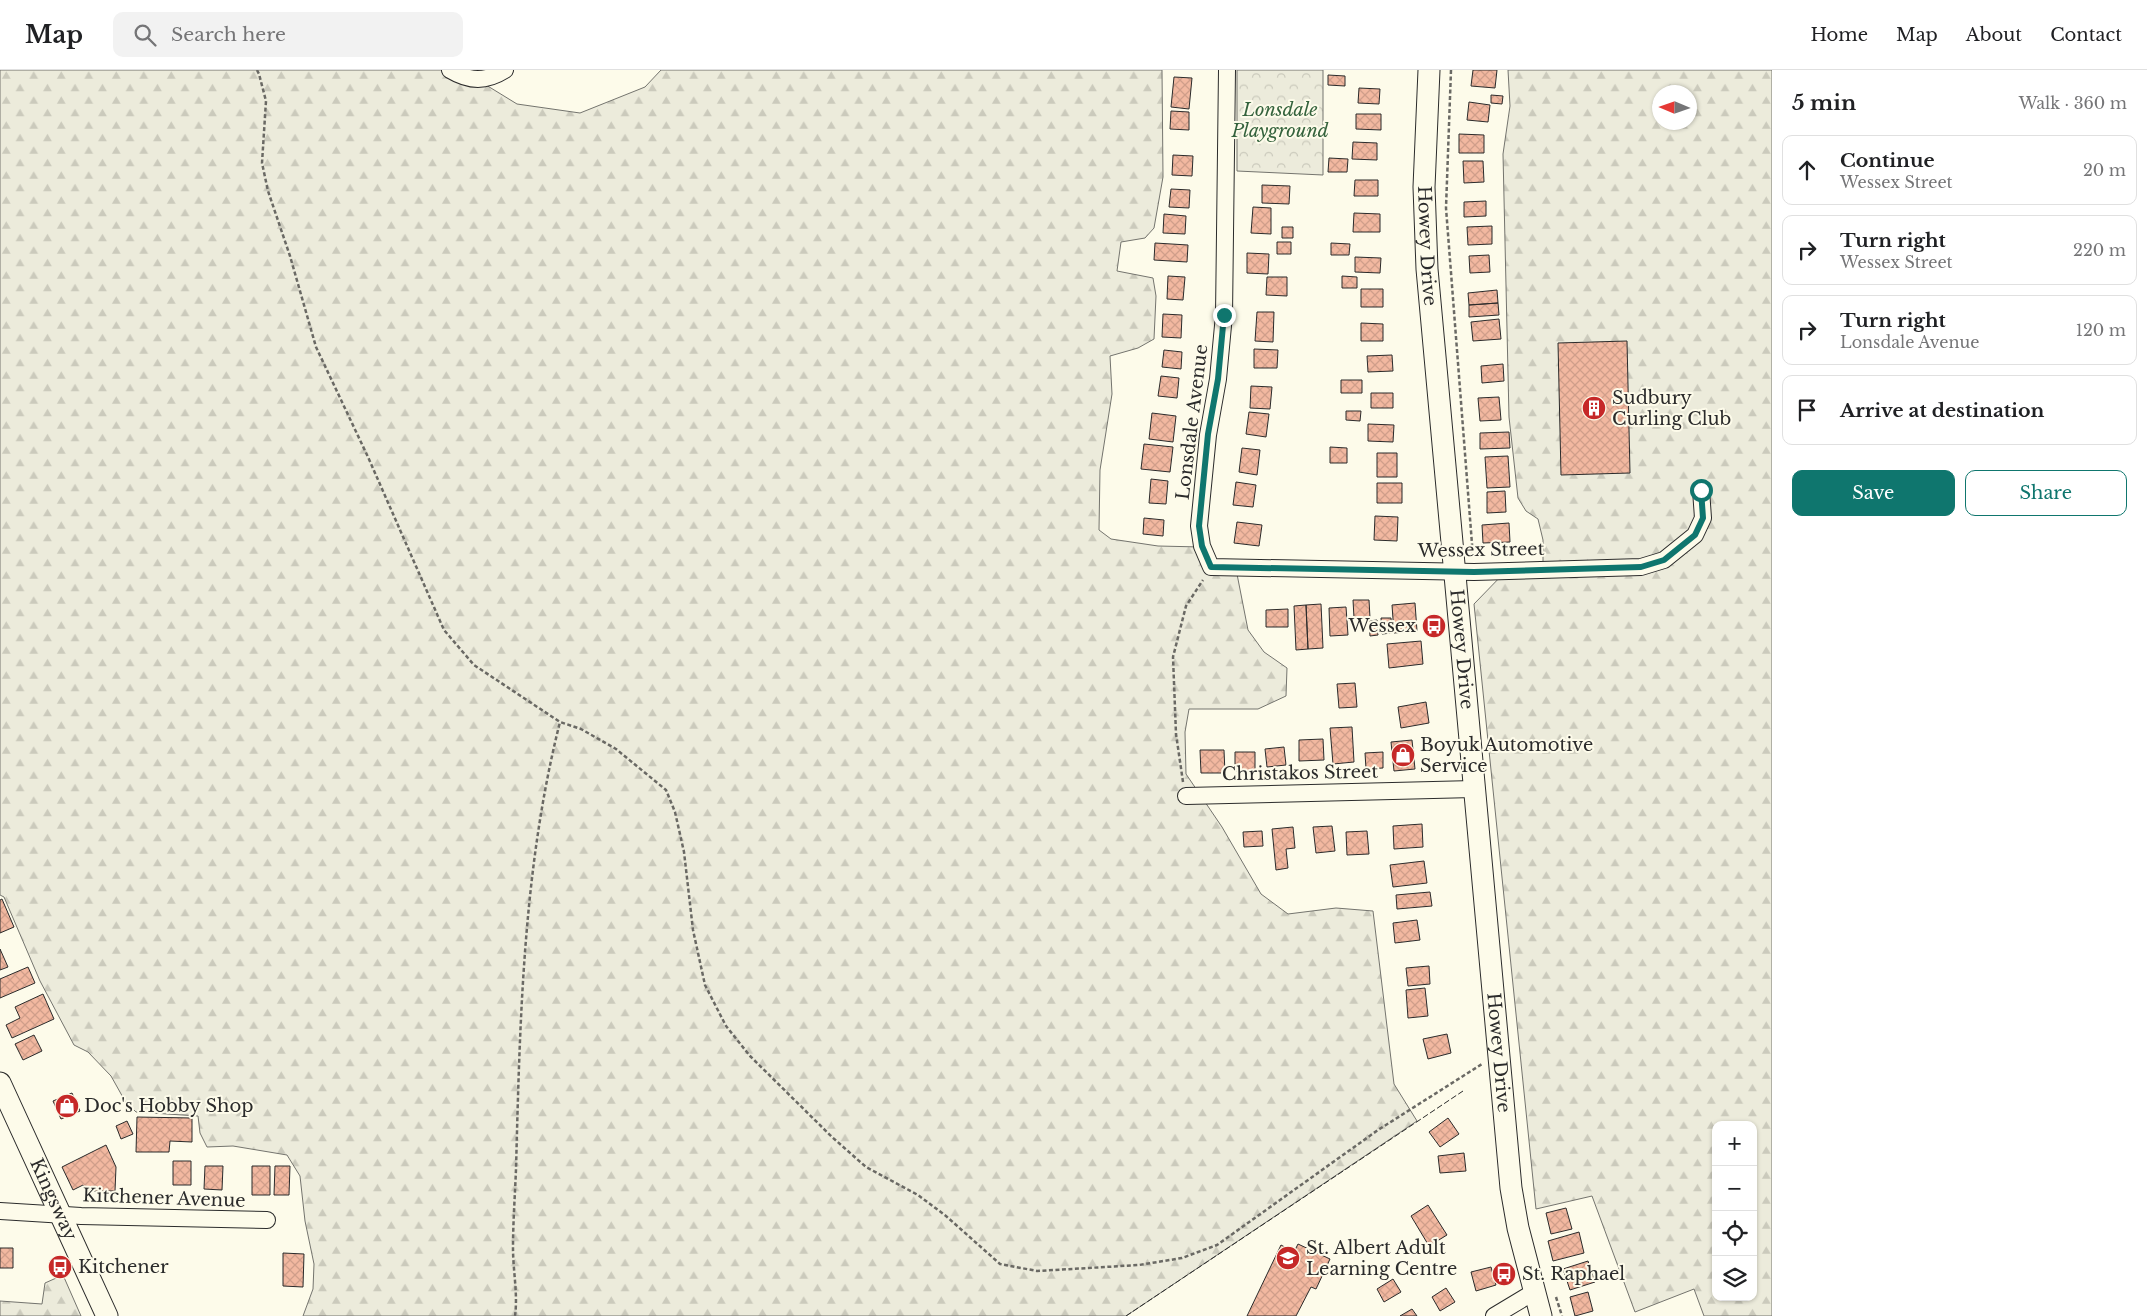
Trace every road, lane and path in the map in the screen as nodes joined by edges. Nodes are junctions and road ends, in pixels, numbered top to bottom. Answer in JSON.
{"nodes":[{"id":1,"x":256,"y":70,"type":"edge"},
{"id":2,"x":450,"y":70,"type":"edge"},
{"id":3,"x":505,"y":70,"type":"edge"},
{"id":4,"x":1227,"y":70,"type":"edge"},
{"id":5,"x":1429,"y":70,"type":"edge"},
{"id":6,"x":1451,"y":70,"type":"edge"},
{"id":7,"x":1701,"y":490,"type":"dead end"},
{"id":8,"x":1211,"y":567,"type":"junction"},
{"id":9,"x":1464,"y":571,"type":"junction"},
{"id":10,"x":560,"y":722,"type":"junction"},
{"id":11,"x":1474,"y":789,"type":"junction"},
{"id":12,"x":1186,"y":796,"type":"joint"},
{"id":13,"x":1482,"y":1064,"type":"dead end"},
{"id":14,"x":0,"y":1082,"type":"edge"},
{"id":15,"x":0,"y":1211,"type":"edge"},
{"id":16,"x":60,"y":1214,"type":"junction"},
{"id":17,"x":267,"y":1220,"type":"dead end"},
{"id":18,"x":1544,"y":1290,"type":"junction"},
{"id":19,"x":107,"y":1316,"type":"edge"},
{"id":20,"x":514,"y":1316,"type":"edge"},
{"id":21,"x":1494,"y":1316,"type":"edge"},
{"id":22,"x":1541,"y":1316,"type":"edge"},
{"id":23,"x":1562,"y":1316,"type":"edge"}],
"edges":[{"from":1,"to":10,"type":"path"},
{"from":2,"to":3,"type":"street"},
{"from":4,"to":8,"type":"street","name":"Lonsdale Avenue"},
{"from":5,"to":9,"type":"main road","name":"Howey Drive"},
{"from":6,"to":9,"type":"path"},
{"from":7,"to":9,"type":"street","name":"Wessex Street"},
{"from":8,"to":9,"type":"street","name":"Wessex Street"},
{"from":8,"to":12,"type":"path"},
{"from":9,"to":11,"type":"main road","name":"Howey Drive"},
{"from":10,"to":13,"type":"path"},
{"from":10,"to":20,"type":"path"},
{"from":11,"to":12,"type":"street","name":"Christakos Street"},
{"from":11,"to":18,"type":"main road","name":"Howey Drive"},
{"from":14,"to":16,"type":"main road","name":"Kingsway"},
{"from":15,"to":16,"type":"street","name":"Kitchener Avenue"},
{"from":16,"to":17,"type":"street","name":"Kitchener Avenue"},
{"from":16,"to":19,"type":"main road","name":"Kingsway"},
{"from":18,"to":21,"type":"street"},
{"from":18,"to":22,"type":"main road","name":"Howey Drive"},
{"from":18,"to":23,"type":"path"}]}
